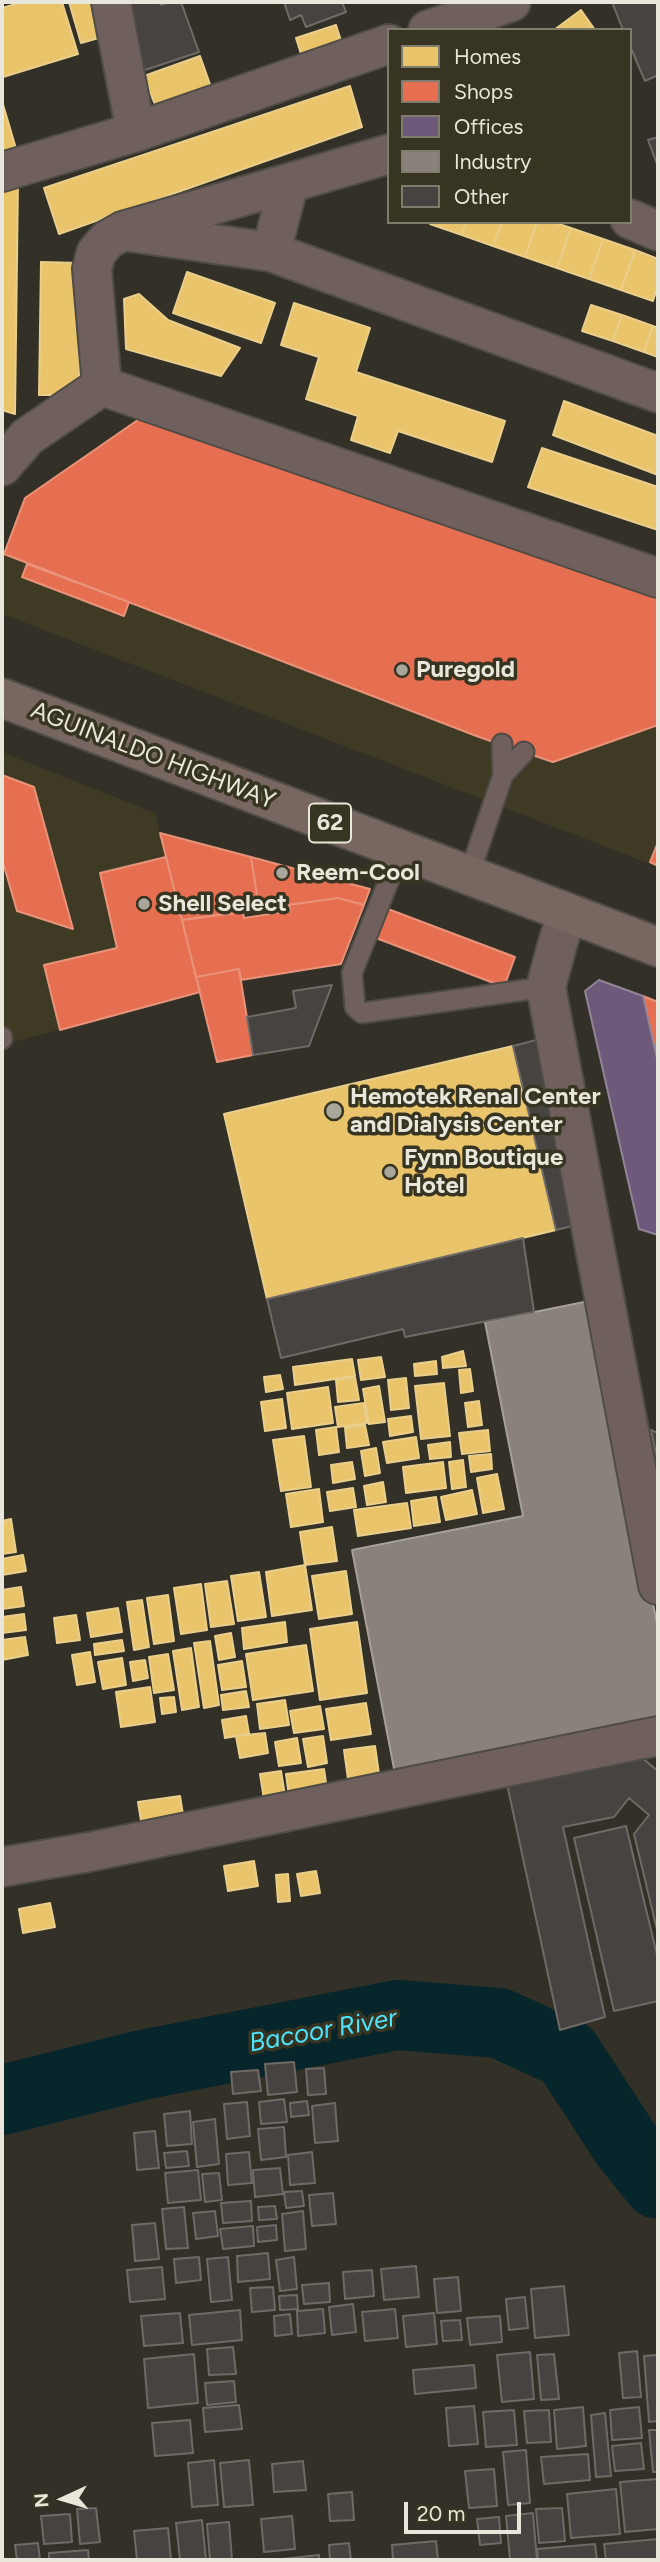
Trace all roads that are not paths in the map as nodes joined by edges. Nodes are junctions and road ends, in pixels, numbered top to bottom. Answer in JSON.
{"nodes":[{"id":1,"x":111,"y":2,"type":"edge"},
{"id":2,"x":511,"y":2,"type":"edge"},
{"id":3,"x":432,"y":19,"type":"edge"},
{"id":4,"x":387,"y":45,"type":"edge"},
{"id":5,"x":136,"y":132,"type":"junction"},
{"id":6,"x":387,"y":155,"type":"edge"},
{"id":7,"x":2,"y":172,"type":"edge"},
{"id":8,"x":289,"y":183,"type":"junction"},
{"id":9,"x":632,"y":220,"type":"edge"},
{"id":10,"x":123,"y":231,"type":"junction"},
{"id":11,"x":658,"y":231,"type":"edge"},
{"id":12,"x":271,"y":252,"type":"junction"},
{"id":13,"x":102,"y":386,"type":"junction"},
{"id":14,"x":658,"y":393,"type":"edge"},
{"id":15,"x":2,"y":466,"type":"edge"},
{"id":16,"x":658,"y":578,"type":"edge"},
{"id":17,"x":2,"y":698,"type":"edge"},
{"id":18,"x":502,"y":744,"type":"dead end"},
{"id":19,"x":524,"y":752,"type":"dead end"},
{"id":20,"x":503,"y":775,"type":"junction"},
{"id":21,"x":401,"y":850,"type":"junction"},
{"id":22,"x":470,"y":875,"type":"junction"},
{"id":23,"x":568,"y":913,"type":"junction"},
{"id":24,"x":658,"y":947,"type":"edge"},
{"id":25,"x":546,"y":987,"type":"junction"},
{"id":26,"x":658,"y":1584,"type":"edge"},
{"id":27,"x":658,"y":1736,"type":"edge"},
{"id":28,"x":2,"y":1867,"type":"edge"}],
"edges":[{"from":1,"to":5,"type":"street"},
{"from":2,"to":3,"type":"street"},
{"from":4,"to":5,"type":"street"},
{"from":5,"to":7,"type":"street"},
{"from":6,"to":8,"type":"street"},
{"from":8,"to":10,"type":"street"},
{"from":8,"to":12,"type":"street"},
{"from":9,"to":11,"type":"street"},
{"from":10,"to":12,"type":"street"},
{"from":10,"to":13,"type":"street"},
{"from":12,"to":14,"type":"street"},
{"from":13,"to":15,"type":"street"},
{"from":13,"to":16,"type":"street"},
{"from":17,"to":21,"type":"highway","name":"AGUINALDO HIGHWAY","number":"62"},
{"from":18,"to":20,"type":"lane"},
{"from":19,"to":20,"type":"lane"},
{"from":20,"to":22,"type":"lane"},
{"from":21,"to":22,"type":"highway","name":"AGUINALDO HIGHWAY","number":"62"},
{"from":21,"to":25,"type":"lane"},
{"from":22,"to":23,"type":"highway","name":"AGUINALDO HIGHWAY","number":"62"},
{"from":23,"to":24,"type":"highway","name":"AGUINALDO HIGHWAY","number":"62"},
{"from":23,"to":25,"type":"street"},
{"from":25,"to":26,"type":"street"},
{"from":27,"to":28,"type":"street"}]}
